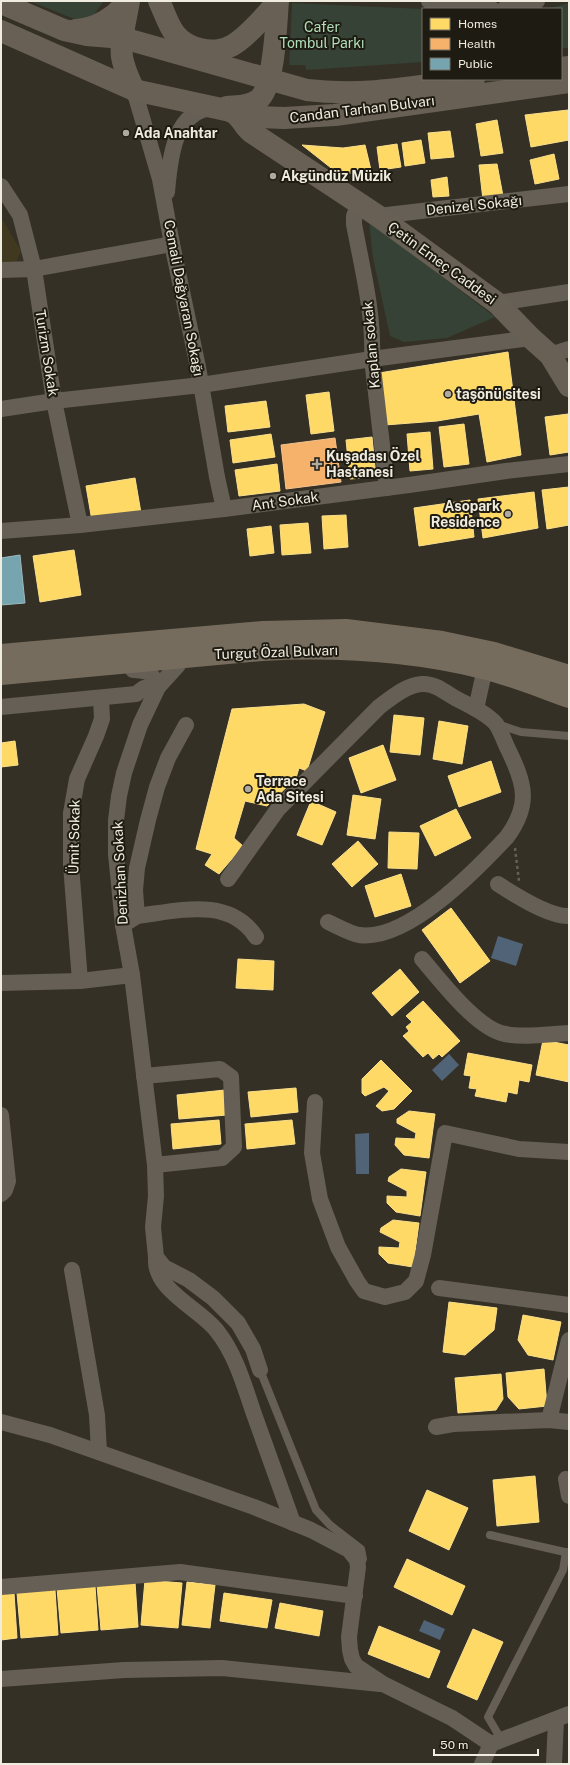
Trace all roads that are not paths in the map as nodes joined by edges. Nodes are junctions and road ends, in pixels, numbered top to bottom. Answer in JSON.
{"nodes":[{"id":1,"x":128,"y":1,"type":"edge"},
{"id":2,"x":159,"y":1,"type":"edge"},
{"id":3,"x":278,"y":1,"type":"edge"},
{"id":4,"x":429,"y":1,"type":"edge"},
{"id":5,"x":537,"y":1,"type":"edge"},
{"id":6,"x":1,"y":3,"type":"edge"},
{"id":7,"x":484,"y":8,"type":"edge"},
{"id":8,"x":508,"y":8,"type":"edge"},
{"id":9,"x":64,"y":30,"type":"junction"},
{"id":10,"x":1,"y":31,"type":"edge"},
{"id":11,"x":123,"y":38,"type":"junction"},
{"id":12,"x":466,"y":80,"type":"edge"},
{"id":13,"x":278,"y":82,"type":"junction"},
{"id":14,"x":569,"y":82,"type":"edge"},
{"id":15,"x":134,"y":90,"type":"junction"},
{"id":16,"x":226,"y":110,"type":"junction"},
{"id":17,"x":308,"y":118,"type":"junction"},
{"id":18,"x":296,"y":162,"type":"junction"},
{"id":19,"x":1,"y":186,"type":"edge"},
{"id":20,"x":569,"y":194,"type":"edge"},
{"id":21,"x":359,"y":203,"type":"junction"},
{"id":22,"x":166,"y":213,"type":"junction"},
{"id":23,"x":378,"y":216,"type":"junction"},
{"id":24,"x":172,"y":244,"type":"junction"},
{"id":25,"x":34,"y":269,"type":"junction"},
{"id":26,"x":1,"y":270,"type":"edge"},
{"id":27,"x":569,"y":292,"type":"edge"},
{"id":28,"x":497,"y":303,"type":"junction"},
{"id":29,"x":531,"y":338,"type":"junction"},
{"id":30,"x":560,"y":352,"type":"edge"},
{"id":31,"x":372,"y":359,"type":"junction"},
{"id":32,"x":201,"y":385,"type":"junction"},
{"id":33,"x":569,"y":386,"type":"edge"},
{"id":34,"x":54,"y":401,"type":"junction"},
{"id":35,"x":1,"y":409,"type":"edge"},
{"id":36,"x":569,"y":464,"type":"edge"},
{"id":37,"x":387,"y":488,"type":"junction"},
{"id":38,"x":224,"y":509,"type":"junction"},
{"id":39,"x":80,"y":525,"type":"junction"},
{"id":40,"x":1,"y":531,"type":"edge"},
{"id":41,"x":346,"y":630,"type":"junction"},
{"id":42,"x":1,"y":643,"type":"edge"},
{"id":43,"x":262,"y":650,"type":"junction"},
{"id":44,"x":1,"y":655,"type":"edge"},
{"id":45,"x":178,"y":665,"type":"junction"},
{"id":46,"x":484,"y":668,"type":"junction"},
{"id":47,"x":133,"y":670,"type":"junction"},
{"id":48,"x":1,"y":674,"type":"edge"},
{"id":49,"x":569,"y":676,"type":"edge"},
{"id":50,"x":1,"y":685,"type":"edge"},
{"id":51,"x":158,"y":687,"type":"junction"},
{"id":52,"x":569,"y":697,"type":"edge"},
{"id":53,"x":101,"y":698,"type":"junction"},
{"id":54,"x":1,"y":707,"type":"edge"},
{"id":55,"x":476,"y":709,"type":"junction"},
{"id":56,"x":496,"y":724,"type":"junction"},
{"id":57,"x":186,"y":725,"type":"dead end"},
{"id":58,"x":569,"y":736,"type":"edge"},
{"id":59,"x":228,"y":879,"type":"dead end"},
{"id":60,"x":498,"y":884,"type":"dead end"},
{"id":61,"x":137,"y":916,"type":"junction"},
{"id":62,"x":569,"y":916,"type":"edge"},
{"id":63,"x":328,"y":922,"type":"dead end"},
{"id":64,"x":123,"y":926,"type":"junction"},
{"id":65,"x":256,"y":937,"type":"dead end"},
{"id":66,"x":422,"y":959,"type":"dead end"},
{"id":67,"x":132,"y":975,"type":"junction"},
{"id":68,"x":80,"y":981,"type":"junction"},
{"id":69,"x":1,"y":983,"type":"edge"},
{"id":70,"x":569,"y":1033,"type":"edge"},
{"id":71,"x":144,"y":1076,"type":"junction"},
{"id":72,"x":315,"y":1102,"type":"dead end"},
{"id":73,"x":1,"y":1115,"type":"edge"},
{"id":74,"x":569,"y":1152,"type":"edge"},
{"id":75,"x":155,"y":1165,"type":"junction"},
{"id":76,"x":1,"y":1194,"type":"edge"},
{"id":77,"x":156,"y":1257,"type":"junction"},
{"id":78,"x":72,"y":1270,"type":"dead end"},
{"id":79,"x":439,"y":1288,"type":"dead end"},
{"id":80,"x":569,"y":1305,"type":"edge"},
{"id":81,"x":569,"y":1340,"type":"edge"},
{"id":82,"x":260,"y":1370,"type":"joint"},
{"id":83,"x":549,"y":1420,"type":"junction"},
{"id":84,"x":1,"y":1422,"type":"edge"},
{"id":85,"x":569,"y":1422,"type":"edge"},
{"id":86,"x":436,"y":1427,"type":"dead end"},
{"id":87,"x":99,"y":1452,"type":"junction"},
{"id":88,"x":566,"y":1479,"type":"dead end"},
{"id":89,"x":569,"y":1496,"type":"edge"},
{"id":90,"x":293,"y":1523,"type":"junction"},
{"id":91,"x":490,"y":1535,"type":"dead end"},
{"id":92,"x":568,"y":1552,"type":"edge"},
{"id":93,"x":358,"y":1567,"type":"junction"},
{"id":94,"x":1,"y":1587,"type":"edge"},
{"id":95,"x":356,"y":1596,"type":"junction"},
{"id":96,"x":1,"y":1678,"type":"edge"},
{"id":97,"x":383,"y":1684,"type":"junction"},
{"id":98,"x":562,"y":1717,"type":"edge"},
{"id":99,"x":496,"y":1741,"type":"junction"},
{"id":100,"x":482,"y":1764,"type":"edge"},
{"id":101,"x":554,"y":1764,"type":"edge"}],
"edges":[{"from":1,"to":9,"type":"main road"},
{"from":1,"to":11,"type":"main road"},
{"from":2,"to":3,"type":"main road"},
{"from":3,"to":13,"type":"main road"},
{"from":4,"to":7,"type":"street"},
{"from":5,"to":8,"type":"street"},
{"from":6,"to":9,"type":"main road","name":"Candan Tarhan Bulvarı"},
{"from":9,"to":11,"type":"main road","name":"Candan Tarhan Bulvarı"},
{"from":10,"to":15,"type":"main road","name":"Candan Tarhan Bulvarı"},
{"from":11,"to":13,"type":"main road","name":"Candan Tarhan Bulvarı"},
{"from":11,"to":15,"type":"main road"},
{"from":12,"to":13,"type":"main road","name":"Candan Tarhan Bulvarı"},
{"from":13,"to":16,"type":"main road"},
{"from":14,"to":17,"type":"main road","name":"Candan Tarhan Bulvarı"},
{"from":15,"to":16,"type":"main road","name":"Candan Tarhan Bulvarı"},
{"from":15,"to":22,"type":"street","name":"Cemali Dağyaran Sokağı"},
{"from":16,"to":17,"type":"main road","name":"Candan Tarhan Bulvarı"},
{"from":16,"to":18,"type":"main road","name":"Çetin Emeç Caddesi"},
{"from":16,"to":22,"type":"street"},
{"from":17,"to":18,"type":"main road","name":"Çetin Emeç Caddesi"},
{"from":18,"to":21,"type":"main road","name":"Çetin Emeç Caddesi"},
{"from":19,"to":25,"type":"street","name":"Turizm Sokak"},
{"from":20,"to":23,"type":"street","name":"Denizel Sokağı"},
{"from":21,"to":23,"type":"main road","name":"Çetin Emeç Caddesi"},
{"from":21,"to":31,"type":"street","name":"Kaplan sokak"},
{"from":22,"to":24,"type":"street","name":"Cemali Dağyaran Sokağı"},
{"from":23,"to":28,"type":"main road","name":"Çetin Emeç Caddesi"},
{"from":24,"to":25,"type":"street"},
{"from":24,"to":32,"type":"street","name":"Cemali Dağyaran Sokağı"},
{"from":25,"to":26,"type":"street"},
{"from":25,"to":34,"type":"street","name":"Turizm Sokak"},
{"from":27,"to":28,"type":"street"},
{"from":28,"to":29,"type":"main road","name":"Çetin Emeç Caddesi"},
{"from":29,"to":30,"type":"main road","name":"Çetin Emeç Caddesi"},
{"from":29,"to":31,"type":"street"},
{"from":30,"to":33,"type":"main road","name":"Çetin Emeç Caddesi"},
{"from":31,"to":32,"type":"street"},
{"from":31,"to":37,"type":"street","name":"Kaplan sokak"},
{"from":32,"to":34,"type":"street"},
{"from":32,"to":38,"type":"street","name":"Cemali Dağyaran Sokağı"},
{"from":34,"to":35,"type":"street"},
{"from":34,"to":39,"type":"street","name":"Turizm Sokak"},
{"from":36,"to":37,"type":"street","name":"Ant Sokak"},
{"from":37,"to":38,"type":"street","name":"Ant Sokak"},
{"from":38,"to":39,"type":"street","name":"Ant Sokak"},
{"from":39,"to":40,"type":"street","name":"Ant Sokak"},
{"from":41,"to":42,"type":"highway"},
{"from":41,"to":44,"type":"highway","name":"Turgut Özal Bulvarı"},
{"from":41,"to":49,"type":"highway","name":"Turgut Özal Bulvarı"},
{"from":43,"to":45,"type":"highway"},
{"from":43,"to":46,"type":"highway","name":"Turgut Özal Bulvarı"},
{"from":43,"to":48,"type":"highway","name":"Turgut Özal Bulvarı"},
{"from":45,"to":47,"type":"highway"},
{"from":45,"to":51,"type":"street","name":"Denizhan Sokak"},
{"from":46,"to":52,"type":"highway","name":"Turgut Özal Bulvarı"},
{"from":46,"to":55,"type":"street"},
{"from":47,"to":50,"type":"highway"},
{"from":47,"to":51,"type":"street"},
{"from":51,"to":53,"type":"street"},
{"from":51,"to":64,"type":"street","name":"Denizhan Sokak"},
{"from":53,"to":54,"type":"street"},
{"from":53,"to":68,"type":"street","name":"Ümit Sokak"},
{"from":55,"to":56,"type":"street"},
{"from":55,"to":59,"type":"street"},
{"from":56,"to":58,"type":"lane"},
{"from":56,"to":63,"type":"street"},
{"from":57,"to":61,"type":"street"},
{"from":60,"to":62,"type":"street"},
{"from":61,"to":64,"type":"street"},
{"from":61,"to":65,"type":"street"},
{"from":64,"to":67,"type":"street","name":"Denizhan Sokak"},
{"from":66,"to":70,"type":"street"},
{"from":67,"to":68,"type":"street"},
{"from":67,"to":71,"type":"street","name":"Denizhan Sokak"},
{"from":68,"to":69,"type":"street"},
{"from":71,"to":75,"type":"street","name":"Denizhan Sokak"},
{"from":71,"to":75,"type":"street"},
{"from":72,"to":74,"type":"street"},
{"from":73,"to":76,"type":"street"},
{"from":75,"to":77,"type":"street","name":"Denizhan Sokak"},
{"from":77,"to":82,"type":"street"},
{"from":77,"to":90,"type":"street","name":"Denizhan Sokak"},
{"from":78,"to":87,"type":"street"},
{"from":79,"to":80,"type":"street"},
{"from":81,"to":83,"type":"street"},
{"from":82,"to":93,"type":"lane"},
{"from":83,"to":85,"type":"street"},
{"from":83,"to":86,"type":"street"},
{"from":84,"to":87,"type":"street"},
{"from":87,"to":90,"type":"street"},
{"from":88,"to":89,"type":"street"},
{"from":90,"to":93,"type":"street"},
{"from":91,"to":92,"type":"lane"},
{"from":92,"to":99,"type":"lane"},
{"from":93,"to":95,"type":"street"},
{"from":94,"to":95,"type":"street"},
{"from":95,"to":97,"type":"street"},
{"from":96,"to":97,"type":"street"},
{"from":97,"to":99,"type":"street"},
{"from":98,"to":99,"type":"street"},
{"from":98,"to":101,"type":"street"},
{"from":99,"to":100,"type":"street"}]}
